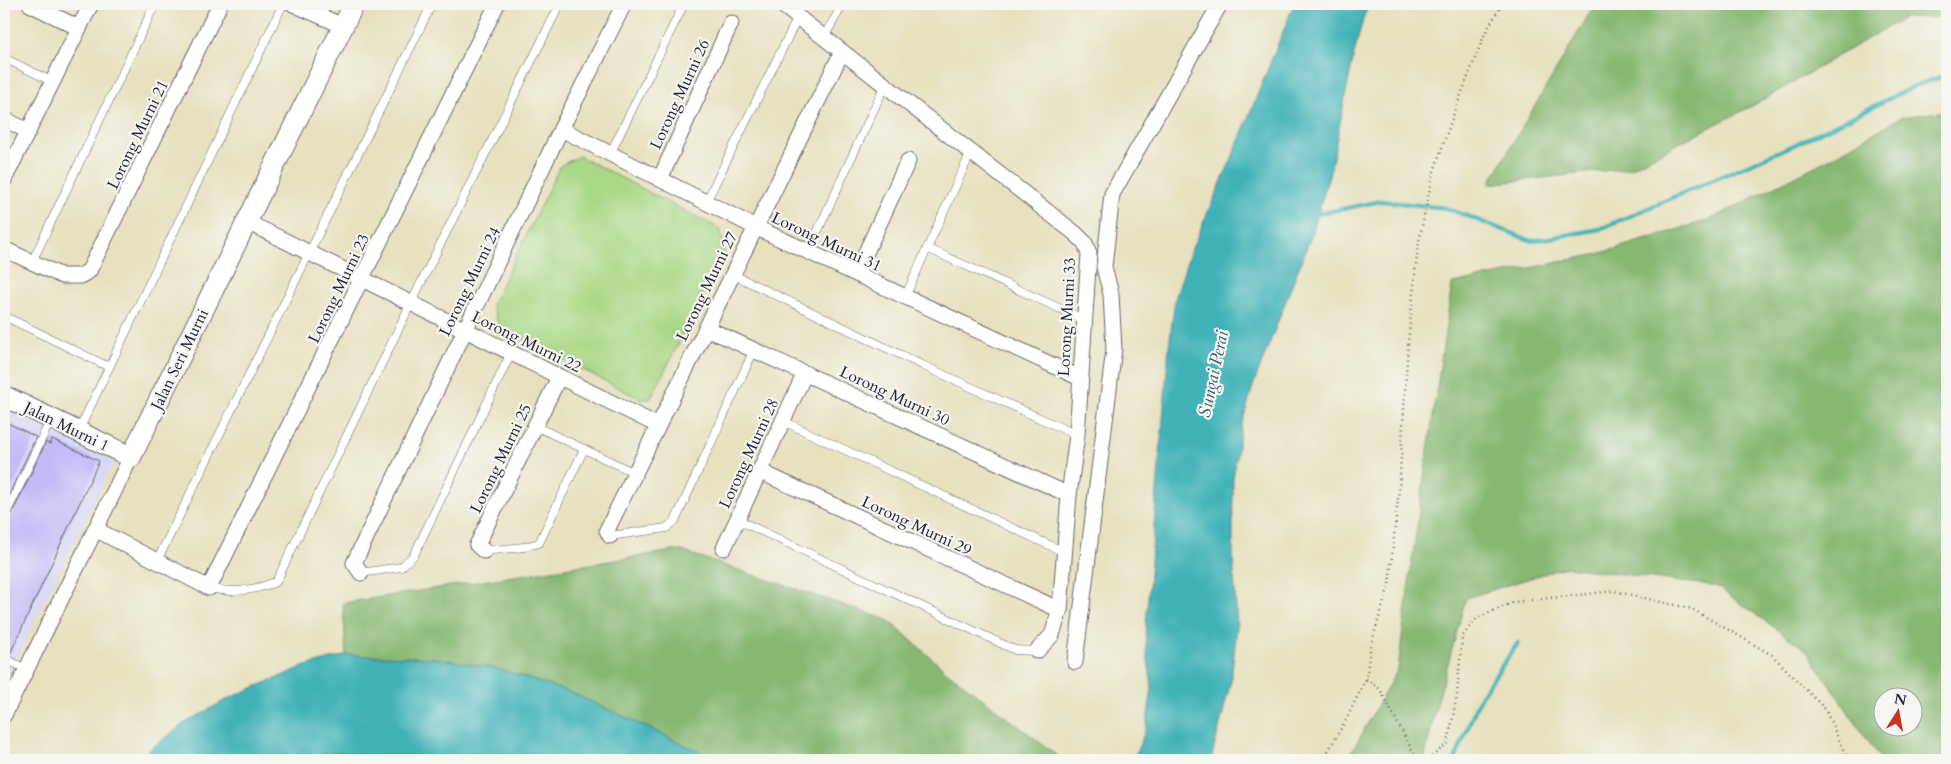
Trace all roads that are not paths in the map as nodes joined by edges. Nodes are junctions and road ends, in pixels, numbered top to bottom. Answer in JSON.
{"nodes":[{"id":1,"x":30,"y":4,"type":"edge"},
{"id":2,"x":91,"y":4,"type":"edge"},
{"id":3,"x":155,"y":4,"type":"edge"},
{"id":4,"x":220,"y":4,"type":"edge"},
{"id":5,"x":283,"y":4,"type":"edge"},
{"id":6,"x":293,"y":4,"type":"edge"},
{"id":7,"x":354,"y":4,"type":"edge"},
{"id":8,"x":432,"y":4,"type":"edge"},
{"id":9,"x":497,"y":4,"type":"edge"},
{"id":10,"x":560,"y":4,"type":"edge"},
{"id":11,"x":624,"y":4,"type":"edge"},
{"id":12,"x":684,"y":4,"type":"edge"},
{"id":13,"x":781,"y":4,"type":"edge"},
{"id":14,"x":842,"y":4,"type":"edge"},
{"id":15,"x":1220,"y":4,"type":"edge"},
{"id":16,"x":798,"y":18,"type":"junction"},
{"id":17,"x":731,"y":23,"type":"dead end"},
{"id":18,"x":343,"y":26,"type":"junction"},
{"id":19,"x":79,"y":28,"type":"junction"},
{"id":20,"x":824,"y":37,"type":"junction"},
{"id":21,"x":842,"y":52,"type":"junction"},
{"id":22,"x":4,"y":58,"type":"edge"},
{"id":23,"x":53,"y":82,"type":"junction"},
{"id":24,"x":885,"y":85,"type":"junction"},
{"id":25,"x":4,"y":119,"type":"edge"},
{"id":26,"x":561,"y":129,"type":"junction"},
{"id":27,"x":28,"y":131,"type":"junction"},
{"id":28,"x":971,"y":152,"type":"junction"},
{"id":29,"x":610,"y":154,"type":"junction"},
{"id":30,"x":908,"y":161,"type":"dead end"},
{"id":31,"x":660,"y":179,"type":"junction"},
{"id":32,"x":4,"y":180,"type":"edge"},
{"id":33,"x":706,"y":202,"type":"junction"},
{"id":34,"x":246,"y":222,"type":"junction"},
{"id":35,"x":755,"y":226,"type":"junction"},
{"id":36,"x":927,"y":248,"type":"junction"},
{"id":37,"x":4,"y":249,"type":"edge"},
{"id":38,"x":808,"y":252,"type":"junction"},
{"id":39,"x":310,"y":254,"type":"junction"},
{"id":40,"x":32,"y":262,"type":"junction"},
{"id":41,"x":732,"y":274,"type":"junction"},
{"id":42,"x":856,"y":274,"type":"junction"},
{"id":43,"x":362,"y":279,"type":"junction"},
{"id":44,"x":905,"y":297,"type":"junction"},
{"id":45,"x":411,"y":303,"type":"junction"},
{"id":46,"x":4,"y":316,"type":"edge"},
{"id":47,"x":1085,"y":320,"type":"junction"},
{"id":48,"x":706,"y":328,"type":"junction"},
{"id":49,"x":464,"y":330,"type":"junction"},
{"id":50,"x":754,"y":350,"type":"junction"},
{"id":51,"x":511,"y":353,"type":"junction"},
{"id":52,"x":109,"y":367,"type":"junction"},
{"id":53,"x":805,"y":373,"type":"junction"},
{"id":54,"x":559,"y":377,"type":"junction"},
{"id":55,"x":1080,"y":378,"type":"junction"},
{"id":56,"x":4,"y":396,"type":"edge"},
{"id":57,"x":51,"y":419,"type":"junction"},
{"id":58,"x":783,"y":421,"type":"junction"},
{"id":59,"x":535,"y":426,"type":"junction"},
{"id":60,"x":657,"y":426,"type":"junction"},
{"id":61,"x":78,"y":432,"type":"junction"},
{"id":62,"x":1077,"y":435,"type":"junction"},
{"id":63,"x":584,"y":449,"type":"junction"},
{"id":64,"x":130,"y":457,"type":"junction"},
{"id":65,"x":759,"y":471,"type":"junction"},
{"id":66,"x":634,"y":473,"type":"junction"},
{"id":67,"x":1069,"y":495,"type":"junction"},
{"id":68,"x":4,"y":518,"type":"edge"},
{"id":69,"x":736,"y":519,"type":"junction"},
{"id":70,"x":95,"y":529,"type":"junction"},
{"id":71,"x":610,"y":536,"type":"joint"},
{"id":72,"x":724,"y":548,"type":"dead end"},
{"id":73,"x":484,"y":551,"type":"joint"},
{"id":74,"x":1064,"y":552,"type":"junction"},
{"id":75,"x":157,"y":562,"type":"junction"},
{"id":76,"x":361,"y":573,"type":"joint"},
{"id":77,"x":209,"y":588,"type":"junction"},
{"id":78,"x":1060,"y":610,"type":"junction"},
{"id":79,"x":1037,"y":651,"type":"joint"},
{"id":80,"x":4,"y":658,"type":"edge"},
{"id":81,"x":1075,"y":662,"type":"dead end"},
{"id":82,"x":26,"y":669,"type":"junction"},
{"id":83,"x":4,"y":715,"type":"edge"}],
"edges":[{"from":1,"to":19,"type":"street"},
{"from":2,"to":19,"type":"street"},
{"from":3,"to":40,"type":"lane"},
{"from":4,"to":40,"type":"street","name":"Lorong Murni 21"},
{"from":5,"to":52,"type":"lane"},
{"from":6,"to":18,"type":"street"},
{"from":7,"to":18,"type":"street","name":"Jalan Seri Murni"},
{"from":8,"to":39,"type":"lane"},
{"from":9,"to":43,"type":"street","name":"Lorong Murni 23"},
{"from":10,"to":45,"type":"lane"},
{"from":11,"to":26,"type":"street","name":"Lorong Murni 24"},
{"from":12,"to":29,"type":"lane"},
{"from":13,"to":16,"type":"street","name":"Lorong Murni 33"},
{"from":14,"to":20,"type":"lane"},
{"from":15,"to":81,"type":"street"},
{"from":16,"to":20,"type":"street","name":"Lorong Murni 33"},
{"from":16,"to":33,"type":"lane"},
{"from":17,"to":31,"type":"street","name":"Lorong Murni 26"},
{"from":18,"to":34,"type":"street","name":"Jalan Seri Murni"},
{"from":19,"to":23,"type":"street"},
{"from":20,"to":21,"type":"street","name":"Lorong Murni 33"},
{"from":21,"to":24,"type":"street","name":"Lorong Murni 33"},
{"from":21,"to":35,"type":"street","name":"Lorong Murni 27"},
{"from":22,"to":23,"type":"lane"},
{"from":23,"to":27,"type":"street"},
{"from":24,"to":28,"type":"street","name":"Lorong Murni 33"},
{"from":24,"to":38,"type":"lane"},
{"from":25,"to":27,"type":"street"},
{"from":26,"to":29,"type":"street","name":"Lorong Murni 31"},
{"from":26,"to":49,"type":"street","name":"Lorong Murni 24"},
{"from":27,"to":32,"type":"street"},
{"from":28,"to":36,"type":"lane"},
{"from":28,"to":47,"type":"street","name":"Lorong Murni 33"},
{"from":29,"to":31,"type":"street","name":"Lorong Murni 31"},
{"from":30,"to":42,"type":"street"},
{"from":31,"to":33,"type":"street","name":"Lorong Murni 31"},
{"from":33,"to":35,"type":"street","name":"Lorong Murni 31"},
{"from":34,"to":39,"type":"street","name":"Lorong Murni 22"},
{"from":34,"to":64,"type":"street","name":"Jalan Seri Murni"},
{"from":35,"to":38,"type":"street","name":"Lorong Murni 31"},
{"from":35,"to":41,"type":"street","name":"Lorong Murni 27"},
{"from":36,"to":44,"type":"lane"},
{"from":36,"to":47,"type":"lane"},
{"from":37,"to":40,"type":"street"},
{"from":38,"to":42,"type":"street","name":"Lorong Murni 31"},
{"from":39,"to":43,"type":"street","name":"Lorong Murni 22"},
{"from":39,"to":75,"type":"lane"},
{"from":41,"to":48,"type":"street","name":"Lorong Murni 27"},
{"from":41,"to":62,"type":"lane"},
{"from":42,"to":44,"type":"street","name":"Lorong Murni 31"},
{"from":43,"to":45,"type":"street","name":"Lorong Murni 22"},
{"from":43,"to":77,"type":"street","name":"Lorong Murni 23"},
{"from":44,"to":55,"type":"street","name":"Lorong Murni 31"},
{"from":45,"to":49,"type":"street","name":"Lorong Murni 22"},
{"from":45,"to":77,"type":"lane"},
{"from":46,"to":52,"type":"lane"},
{"from":47,"to":55,"type":"street","name":"Lorong Murni 33"},
{"from":48,"to":50,"type":"street","name":"Lorong Murni 30"},
{"from":48,"to":60,"type":"street","name":"Lorong Murni 27"},
{"from":49,"to":51,"type":"street","name":"Lorong Murni 22"},
{"from":49,"to":76,"type":"street","name":"Lorong Murni 24"},
{"from":50,"to":53,"type":"street","name":"Lorong Murni 30"},
{"from":50,"to":71,"type":"lane"},
{"from":51,"to":54,"type":"street","name":"Lorong Murni 22"},
{"from":51,"to":76,"type":"lane"},
{"from":52,"to":61,"type":"lane"},
{"from":53,"to":58,"type":"street","name":"Lorong Murni 28"},
{"from":53,"to":67,"type":"street","name":"Lorong Murni 30"},
{"from":54,"to":59,"type":"street","name":"Lorong Murni 25"},
{"from":54,"to":60,"type":"street","name":"Lorong Murni 22"},
{"from":55,"to":62,"type":"street","name":"Lorong Murni 33"},
{"from":56,"to":57,"type":"street","name":"Jalan Murni 1"},
{"from":57,"to":61,"type":"street","name":"Jalan Murni 1"},
{"from":57,"to":68,"type":"lane"},
{"from":58,"to":65,"type":"street","name":"Lorong Murni 28"},
{"from":58,"to":74,"type":"lane"},
{"from":59,"to":63,"type":"lane"},
{"from":59,"to":73,"type":"street","name":"Lorong Murni 25"},
{"from":60,"to":66,"type":"street","name":"Lorong Murni 27"},
{"from":61,"to":64,"type":"street","name":"Jalan Murni 1"},
{"from":62,"to":67,"type":"street","name":"Lorong Murni 33"},
{"from":63,"to":66,"type":"lane"},
{"from":63,"to":73,"type":"lane"},
{"from":64,"to":70,"type":"street","name":"Jalan Seri Murni"},
{"from":65,"to":69,"type":"street","name":"Lorong Murni 28"},
{"from":65,"to":78,"type":"street","name":"Lorong Murni 29"},
{"from":66,"to":71,"type":"street","name":"Lorong Murni 27"},
{"from":67,"to":74,"type":"street","name":"Lorong Murni 33"},
{"from":69,"to":72,"type":"street","name":"Lorong Murni 28"},
{"from":69,"to":79,"type":"lane"},
{"from":70,"to":75,"type":"street"},
{"from":70,"to":82,"type":"street","name":"Jalan Seri Murni"},
{"from":74,"to":78,"type":"street","name":"Lorong Murni 33"},
{"from":75,"to":77,"type":"street"},
{"from":78,"to":79,"type":"street","name":"Lorong Murni 33"},
{"from":80,"to":82,"type":"lane"},
{"from":82,"to":83,"type":"street","name":"Jalan Seri Murni"}]}
